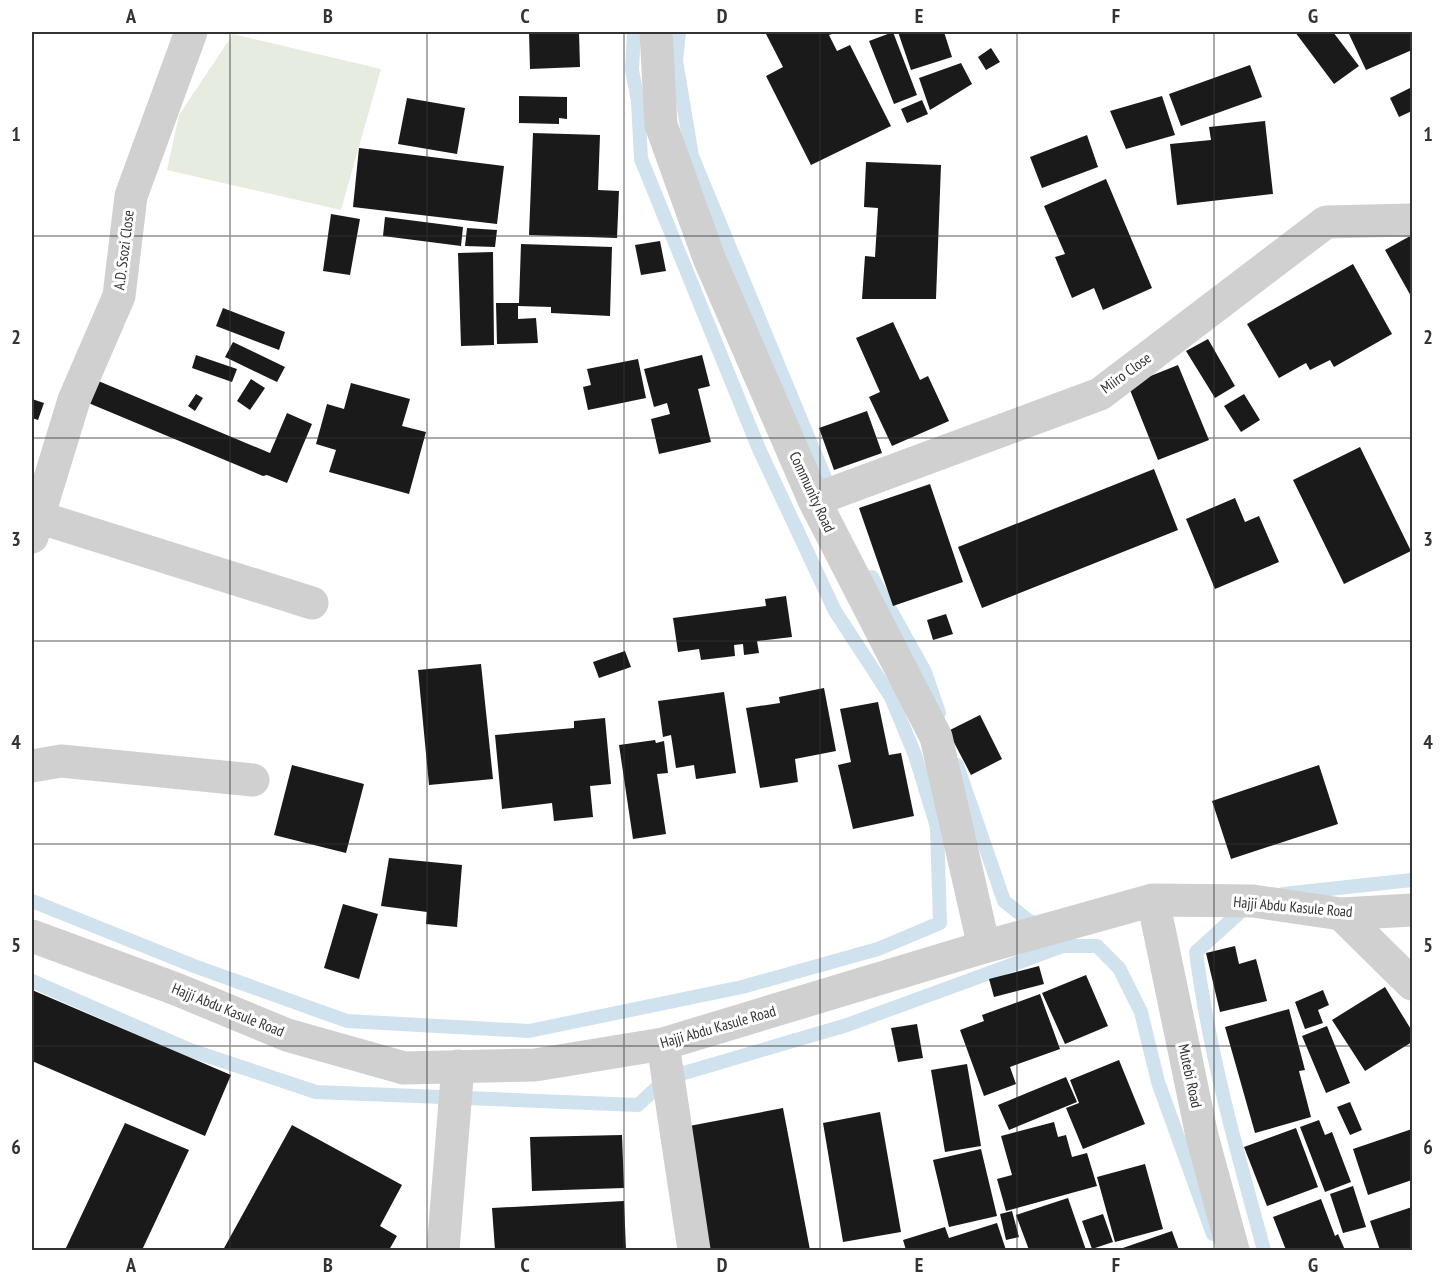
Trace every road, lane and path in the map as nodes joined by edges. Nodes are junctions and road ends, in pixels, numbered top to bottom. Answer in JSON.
{"nodes":[{"id":1,"x":191,"y":32,"type":"edge"},
{"id":2,"x":656,"y":32,"type":"edge"},
{"id":3,"x":1413,"y":220,"type":"edge"},
{"id":4,"x":814,"y":500,"type":"junction"},
{"id":5,"x":35,"y":527,"type":"edge"},
{"id":6,"x":312,"y":603,"type":"dead end"},
{"id":7,"x":32,"y":765,"type":"edge"},
{"id":8,"x":253,"y":780,"type":"dead end"},
{"id":9,"x":1153,"y":900,"type":"junction"},
{"id":10,"x":1413,"y":910,"type":"edge"},
{"id":11,"x":1341,"y":914,"type":"junction"},
{"id":12,"x":32,"y":936,"type":"edge"},
{"id":13,"x":984,"y":947,"type":"junction"},
{"id":14,"x":1413,"y":984,"type":"edge"},
{"id":15,"x":663,"y":1044,"type":"junction"},
{"id":16,"x":458,"y":1066,"type":"junction"},
{"id":17,"x":443,"y":1251,"type":"edge"},
{"id":18,"x":694,"y":1251,"type":"edge"},
{"id":19,"x":1233,"y":1251,"type":"edge"}],
"edges":[{"from":1,"to":5,"type":"street","name":"A.D. Ssozi Close"},
{"from":2,"to":4,"type":"street","name":"Community Road"},
{"from":3,"to":4,"type":"street","name":"Miiro Close"},
{"from":4,"to":13,"type":"street","name":"Community Road"},
{"from":5,"to":6,"type":"street"},
{"from":7,"to":8,"type":"street"},
{"from":9,"to":11,"type":"street","name":"Hajji Abdu Kasule Road"},
{"from":9,"to":13,"type":"street","name":"Hajji Abdu Kasule Road"},
{"from":9,"to":19,"type":"street","name":"Mutebi Road"},
{"from":10,"to":11,"type":"street","name":"Hajji Abdu Kasule Road"},
{"from":11,"to":14,"type":"street"},
{"from":12,"to":16,"type":"street","name":"Hajji Abdu Kasule Road"},
{"from":13,"to":15,"type":"street","name":"Hajji Abdu Kasule Road"},
{"from":15,"to":16,"type":"street","name":"Hajji Abdu Kasule Road"},
{"from":15,"to":18,"type":"street"},
{"from":16,"to":17,"type":"street"}]}
